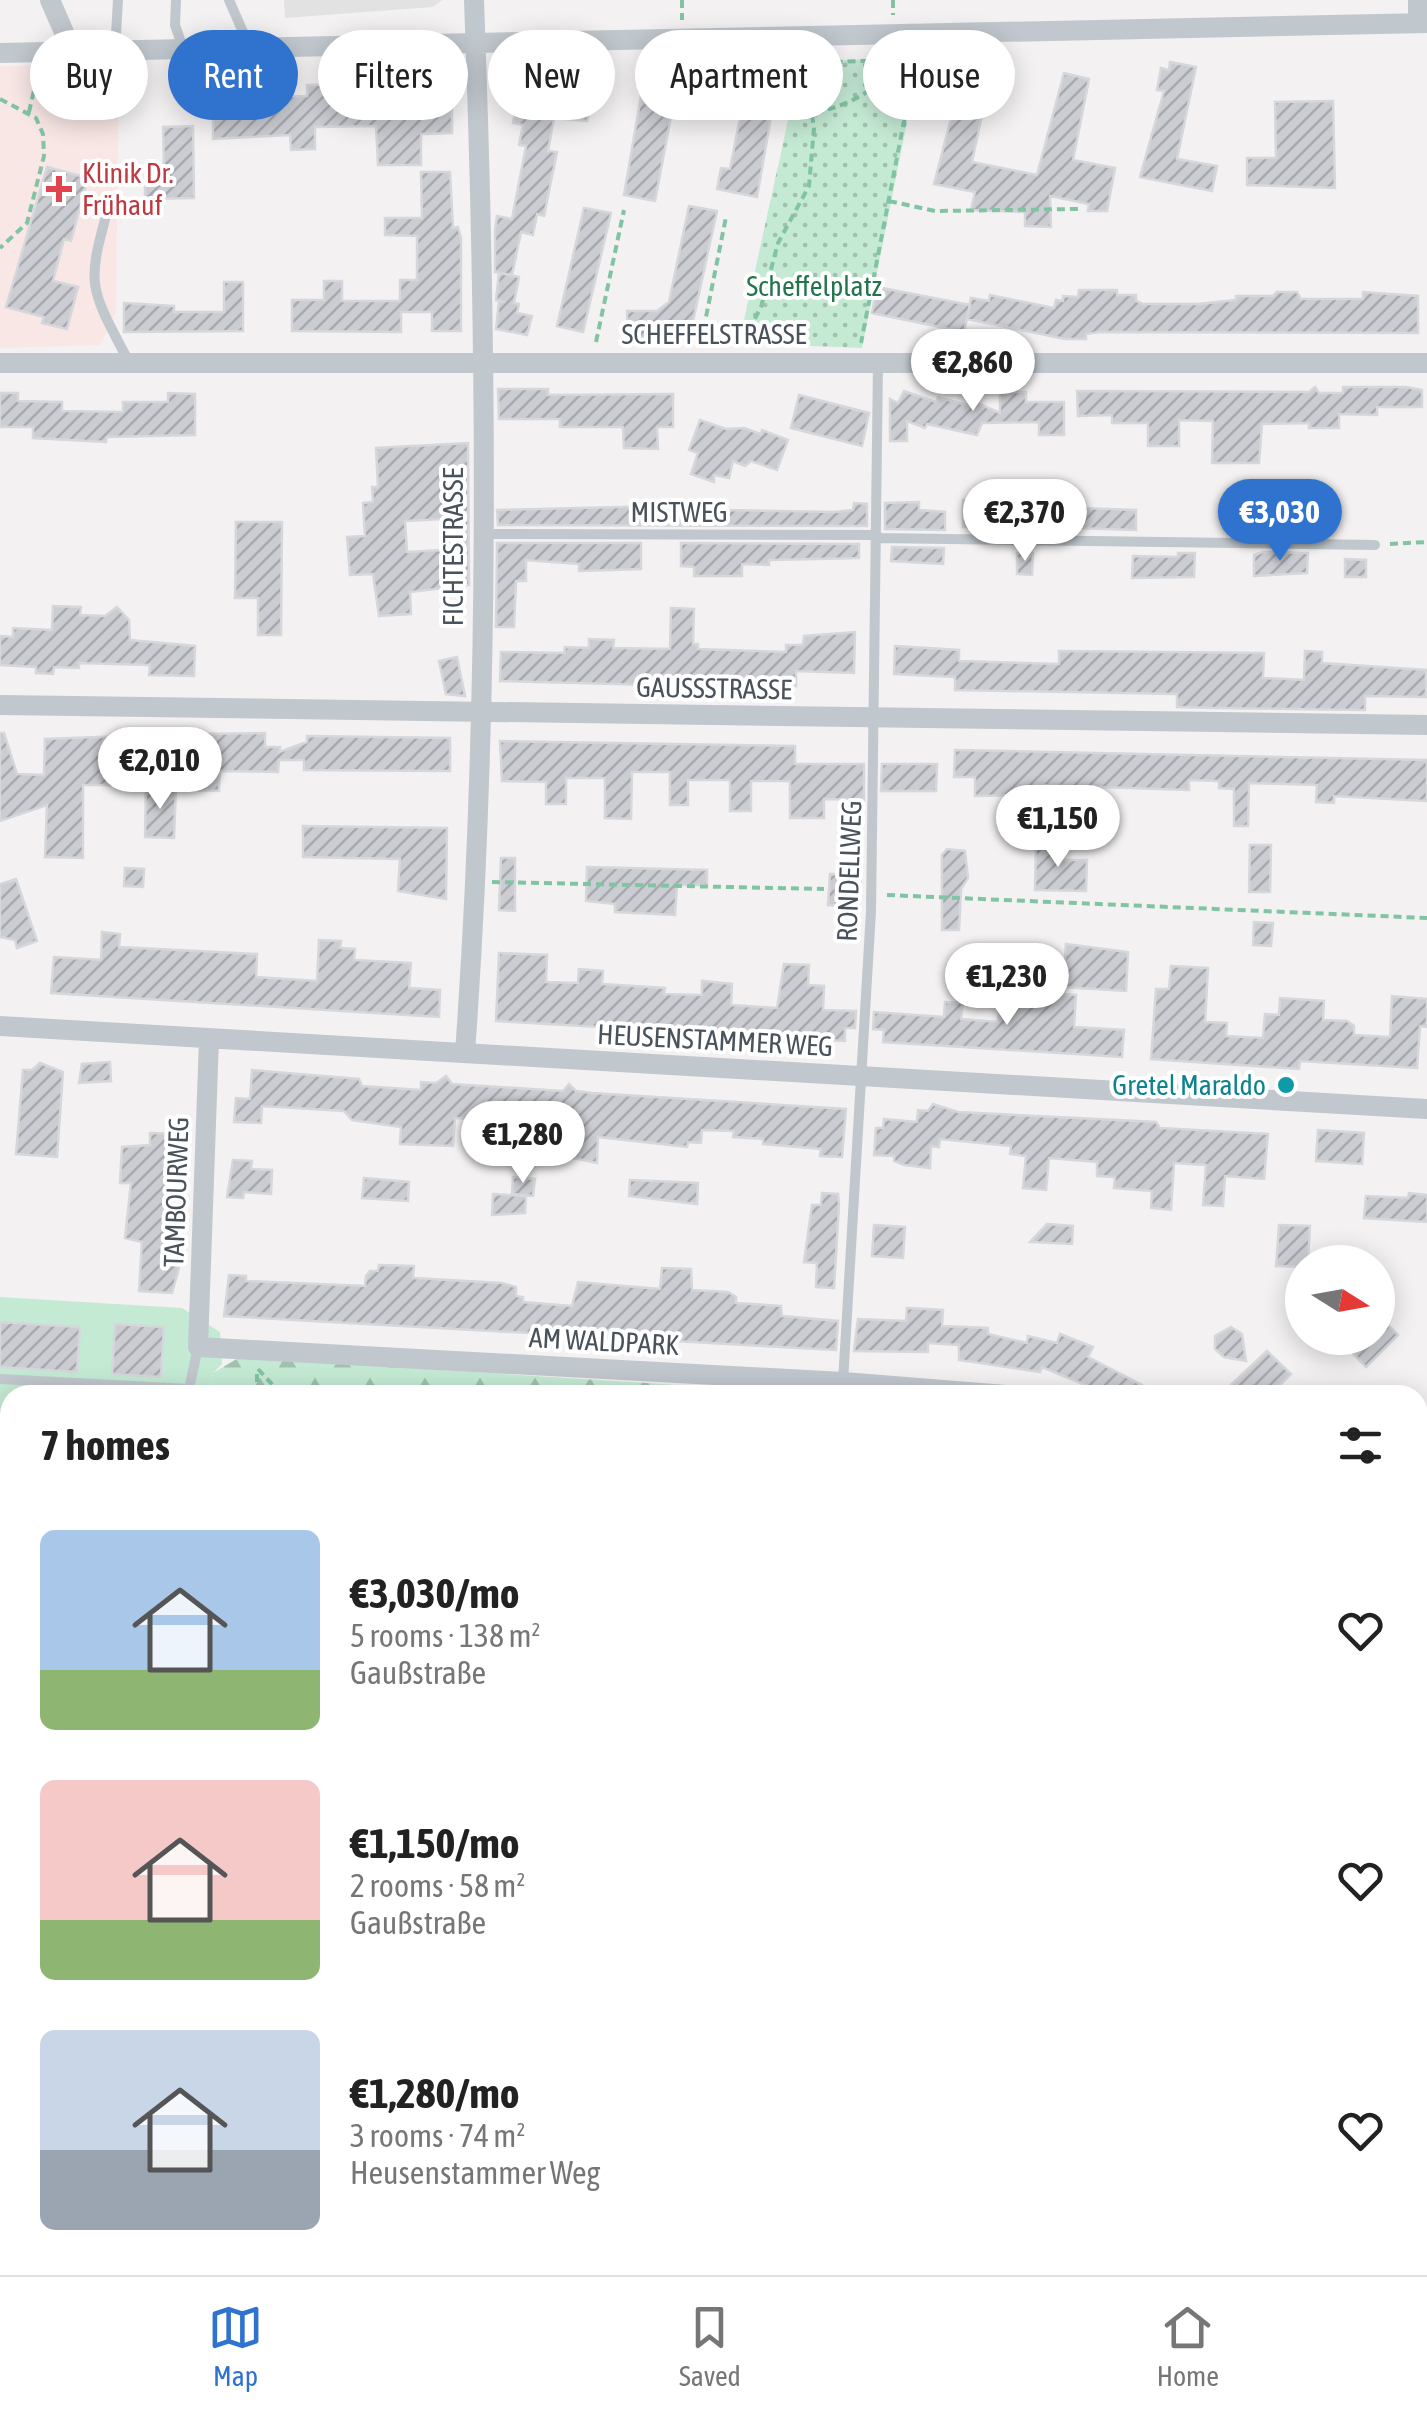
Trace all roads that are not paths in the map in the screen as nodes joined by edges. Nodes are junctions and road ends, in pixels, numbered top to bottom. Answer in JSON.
{"nodes":[{"id":1,"x":50,"y":0,"type":"edge"},
{"id":2,"x":118,"y":0,"type":"edge"},
{"id":3,"x":176,"y":0,"type":"edge"},
{"id":4,"x":229,"y":0,"type":"edge"},
{"id":5,"x":474,"y":0,"type":"edge"},
{"id":6,"x":1418,"y":0,"type":"edge"},
{"id":7,"x":1423,"y":23,"type":"edge"},
{"id":8,"x":63,"y":30,"type":"edge"},
{"id":9,"x":114,"y":30,"type":"edge"},
{"id":10,"x":176,"y":30,"type":"edge"},
{"id":11,"x":243,"y":30,"type":"edge"},
{"id":12,"x":475,"y":41,"type":"junction"},
{"id":13,"x":298,"y":46,"type":"edge"},
{"id":14,"x":0,"y":53,"type":"edge"},
{"id":15,"x":30,"y":53,"type":"edge"},
{"id":16,"x":111,"y":196,"type":"dead end"},
{"id":17,"x":0,"y":362,"type":"edge"},
{"id":18,"x":129,"y":362,"type":"junction"},
{"id":19,"x":482,"y":362,"type":"junction"},
{"id":20,"x":868,"y":362,"type":"junction"},
{"id":21,"x":1427,"y":364,"type":"edge"},
{"id":22,"x":482,"y":534,"type":"junction"},
{"id":23,"x":877,"y":537,"type":"junction"},
{"id":24,"x":1375,"y":544,"type":"road end"},
{"id":25,"x":0,"y":705,"type":"edge"},
{"id":26,"x":480,"y":710,"type":"junction"},
{"id":27,"x":876,"y":718,"type":"junction"},
{"id":28,"x":1427,"y":726,"type":"edge"},
{"id":29,"x":0,"y":1026,"type":"edge"},
{"id":30,"x":209,"y":1038,"type":"junction"},
{"id":31,"x":465,"y":1053,"type":"junction"},
{"id":32,"x":861,"y":1076,"type":"junction"},
{"id":33,"x":1427,"y":1108,"type":"edge"},
{"id":34,"x":198,"y":1347,"type":"junction"},
{"id":35,"x":0,"y":1379,"type":"edge"},
{"id":36,"x":843,"y":1382,"type":"junction"},
{"id":37,"x":113,"y":1385,"type":"edge"},
{"id":38,"x":190,"y":1385,"type":"edge"},
{"id":39,"x":881,"y":1385,"type":"edge"}],
"edges":[{"from":1,"to":8,"type":"street"},
{"from":2,"to":9,"type":"lane"},
{"from":3,"to":10,"type":"lane"},
{"from":4,"to":11,"type":"lane"},
{"from":5,"to":12,"type":"street","name":"FICHTESTRASSE"},
{"from":6,"to":7,"type":"street"},
{"from":7,"to":12,"type":"street"},
{"from":12,"to":13,"type":"street"},
{"from":12,"to":19,"type":"street","name":"FICHTESTRASSE"},
{"from":14,"to":15,"type":"street"},
{"from":16,"to":18,"type":"lane"},
{"from":17,"to":18,"type":"street","name":"SCHEFFELSTRASSE"},
{"from":18,"to":19,"type":"street","name":"SCHEFFELSTRASSE"},
{"from":19,"to":20,"type":"street","name":"SCHEFFELSTRASSE"},
{"from":19,"to":22,"type":"street","name":"FICHTESTRASSE"},
{"from":20,"to":21,"type":"street","name":"SCHEFFELSTRASSE"},
{"from":20,"to":23,"type":"lane","name":"RONDELLWEG"},
{"from":22,"to":23,"type":"lane","name":"MISTWEG"},
{"from":22,"to":26,"type":"street","name":"FICHTESTRASSE"},
{"from":23,"to":24,"type":"lane","name":"MISTWEG"},
{"from":23,"to":27,"type":"lane","name":"RONDELLWEG"},
{"from":25,"to":26,"type":"street","name":"GAUSSSTRASSE"},
{"from":26,"to":27,"type":"street","name":"GAUSSSTRASSE"},
{"from":26,"to":31,"type":"street","name":"FICHTESTRASSE"},
{"from":27,"to":28,"type":"street","name":"GAUSSSTRASSE"},
{"from":27,"to":32,"type":"lane","name":"RONDELLWEG"},
{"from":29,"to":30,"type":"street","name":"HEUSENSTAMMER WEG"},
{"from":30,"to":31,"type":"street","name":"HEUSENSTAMMER WEG"},
{"from":30,"to":34,"type":"street","name":"TAMBOURWEG"},
{"from":31,"to":32,"type":"street","name":"HEUSENSTAMMER WEG"},
{"from":32,"to":33,"type":"street","name":"HEUSENSTAMMER WEG"},
{"from":32,"to":36,"type":"lane","name":"RONDELLWEG"},
{"from":34,"to":36,"type":"street","name":"AM WALDPARK"},
{"from":34,"to":38,"type":"lane"},
{"from":35,"to":37,"type":"lane"},
{"from":36,"to":39,"type":"street","name":"AM WALDPARK"}]}
